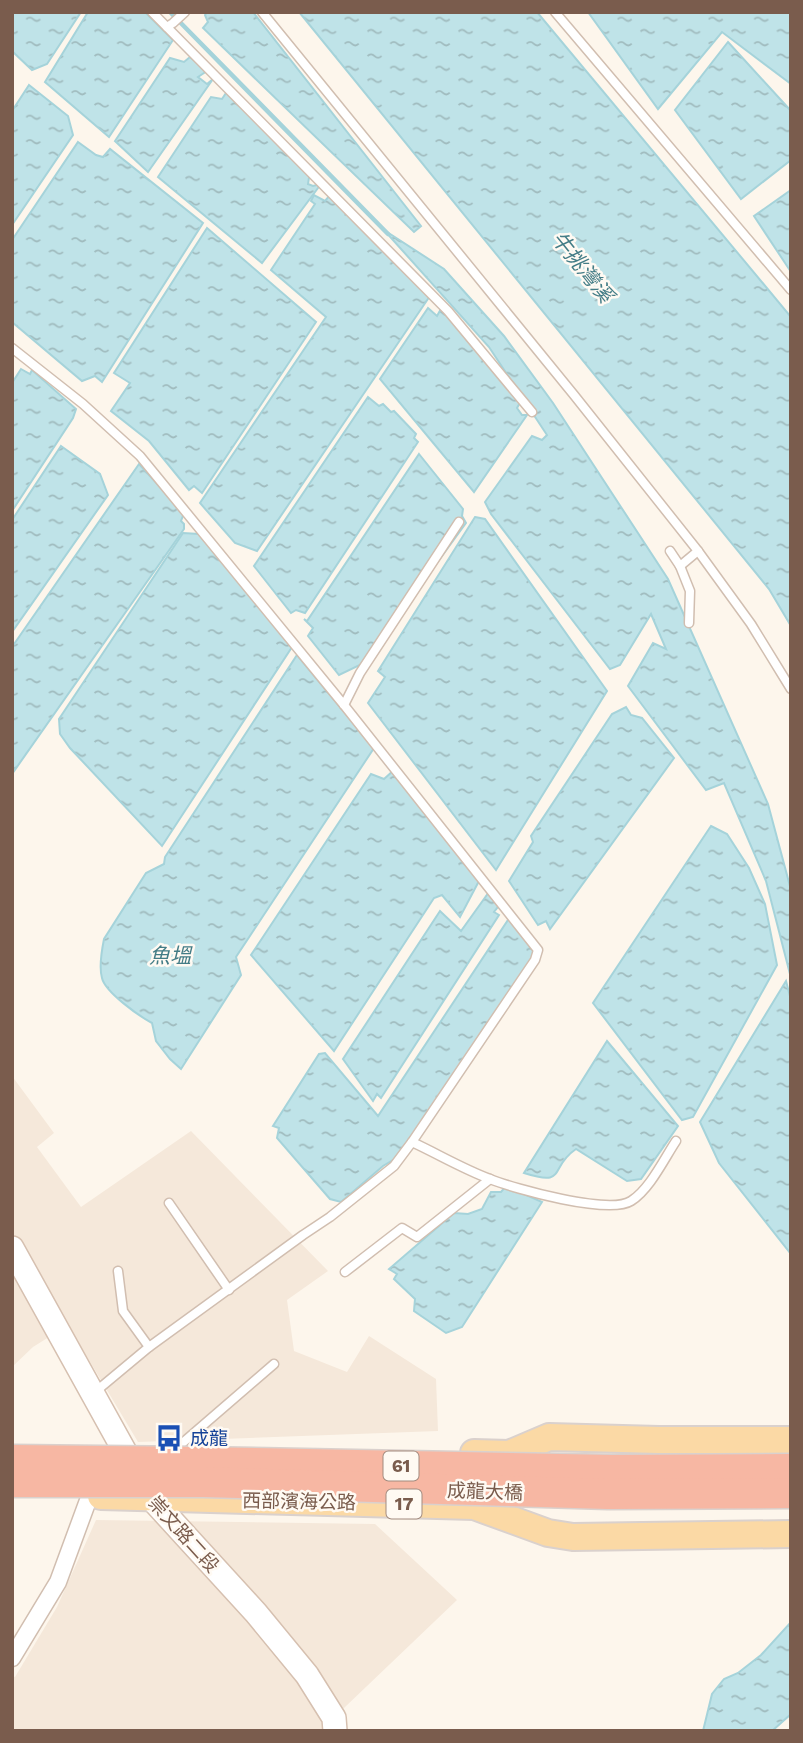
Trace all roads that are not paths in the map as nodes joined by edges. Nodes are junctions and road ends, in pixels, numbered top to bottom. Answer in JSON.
{"nodes":[{"id":1,"x":152,"y":12,"type":"edge"},
{"id":2,"x":262,"y":12,"type":"edge"},
{"id":3,"x":555,"y":12,"type":"edge"},
{"id":4,"x":183,"y":13,"type":"edge"},
{"id":5,"x":170,"y":25,"type":"junction"},
{"id":6,"x":791,"y":290,"type":"edge"},
{"id":7,"x":12,"y":348,"type":"edge"},
{"id":8,"x":532,"y":412,"type":"dead end"},
{"id":9,"x":459,"y":522,"type":"dead end"},
{"id":10,"x":670,"y":551,"type":"dead end"},
{"id":11,"x":698,"y":551,"type":"junction"},
{"id":12,"x":680,"y":566,"type":"junction"},
{"id":13,"x":689,"y":623,"type":"dead end"},
{"id":14,"x":791,"y":689,"type":"edge"},
{"id":15,"x":344,"y":705,"type":"junction"},
{"id":16,"x":676,"y":1141,"type":"dead end"},
{"id":17,"x":412,"y":1142,"type":"junction"},
{"id":18,"x":490,"y":1179,"type":"junction"},
{"id":19,"x":169,"y":1203,"type":"dead end"},
{"id":20,"x":12,"y":1248,"type":"edge"},
{"id":21,"x":118,"y":1271,"type":"dead end"},
{"id":22,"x":345,"y":1272,"type":"dead end"},
{"id":23,"x":229,"y":1290,"type":"junction"},
{"id":24,"x":149,"y":1347,"type":"junction"},
{"id":25,"x":274,"y":1364,"type":"dead end"},
{"id":26,"x":93,"y":1394,"type":"junction"},
{"id":27,"x":633,"y":1439,"type":"junction"},
{"id":28,"x":791,"y":1440,"type":"edge"},
{"id":29,"x":172,"y":1452,"type":"junction"},
{"id":30,"x":12,"y":1453,"type":"edge"},
{"id":31,"x":125,"y":1453,"type":"junction"},
{"id":32,"x":92,"y":1454,"type":"junction"},
{"id":33,"x":12,"y":1460,"type":"edge"},
{"id":34,"x":791,"y":1469,"type":"edge"},
{"id":35,"x":12,"y":1482,"type":"edge"},
{"id":36,"x":791,"y":1493,"type":"edge"},
{"id":37,"x":90,"y":1495,"type":"junction"},
{"id":38,"x":12,"y":1496,"type":"edge"},
{"id":39,"x":150,"y":1497,"type":"junction"},
{"id":40,"x":791,"y":1534,"type":"edge"},
{"id":41,"x":635,"y":1536,"type":"junction"},
{"id":42,"x":12,"y":1658,"type":"edge"},
{"id":43,"x":337,"y":1726,"type":"edge"}],
"edges":[{"from":1,"to":5,"type":"lane"},
{"from":2,"to":11,"type":"lane"},
{"from":3,"to":6,"type":"lane"},
{"from":4,"to":5,"type":"lane"},
{"from":5,"to":8,"type":"lane"},
{"from":7,"to":15,"type":"lane"},
{"from":9,"to":15,"type":"lane"},
{"from":10,"to":12,"type":"lane"},
{"from":11,"to":12,"type":"lane"},
{"from":11,"to":14,"type":"lane"},
{"from":12,"to":13,"type":"lane"},
{"from":15,"to":17,"type":"lane"},
{"from":16,"to":18,"type":"lane"},
{"from":17,"to":18,"type":"lane"},
{"from":17,"to":23,"type":"lane"},
{"from":18,"to":22,"type":"lane"},
{"from":19,"to":23,"type":"lane"},
{"from":20,"to":26,"type":"street","name":"崇文路二段"},
{"from":21,"to":24,"type":"lane"},
{"from":23,"to":24,"type":"lane"},
{"from":24,"to":26,"type":"lane"},
{"from":25,"to":29,"type":"lane"},
{"from":26,"to":31,"type":"street","name":"崇文路二段"},
{"from":27,"to":28,"type":"main road"},
{"from":27,"to":29,"type":"main road"},
{"from":27,"to":41,"type":"main road"},
{"from":29,"to":31,"type":"main road"},
{"from":30,"to":32,"type":"main road"},
{"from":31,"to":32,"type":"main road"},
{"from":31,"to":39,"type":"street","name":"崇文路二段"},
{"from":32,"to":37,"type":"street"},
{"from":33,"to":34,"type":"highway","name":"成龍大橋","number":"61","bridge":true},
{"from":35,"to":36,"type":"highway","name":"成龍大橋","number":"61","bridge":true},
{"from":37,"to":38,"type":"main road","name":"西部濱海公路","number":"17"},
{"from":37,"to":39,"type":"main road","name":"西部濱海公路","number":"17"},
{"from":37,"to":42,"type":"street"},
{"from":39,"to":41,"type":"main road","name":"西部濱海公路","number":"17"},
{"from":39,"to":43,"type":"street","name":"崇文路二段"},
{"from":40,"to":41,"type":"main road","name":"西部濱海公路","number":"17"}]}
